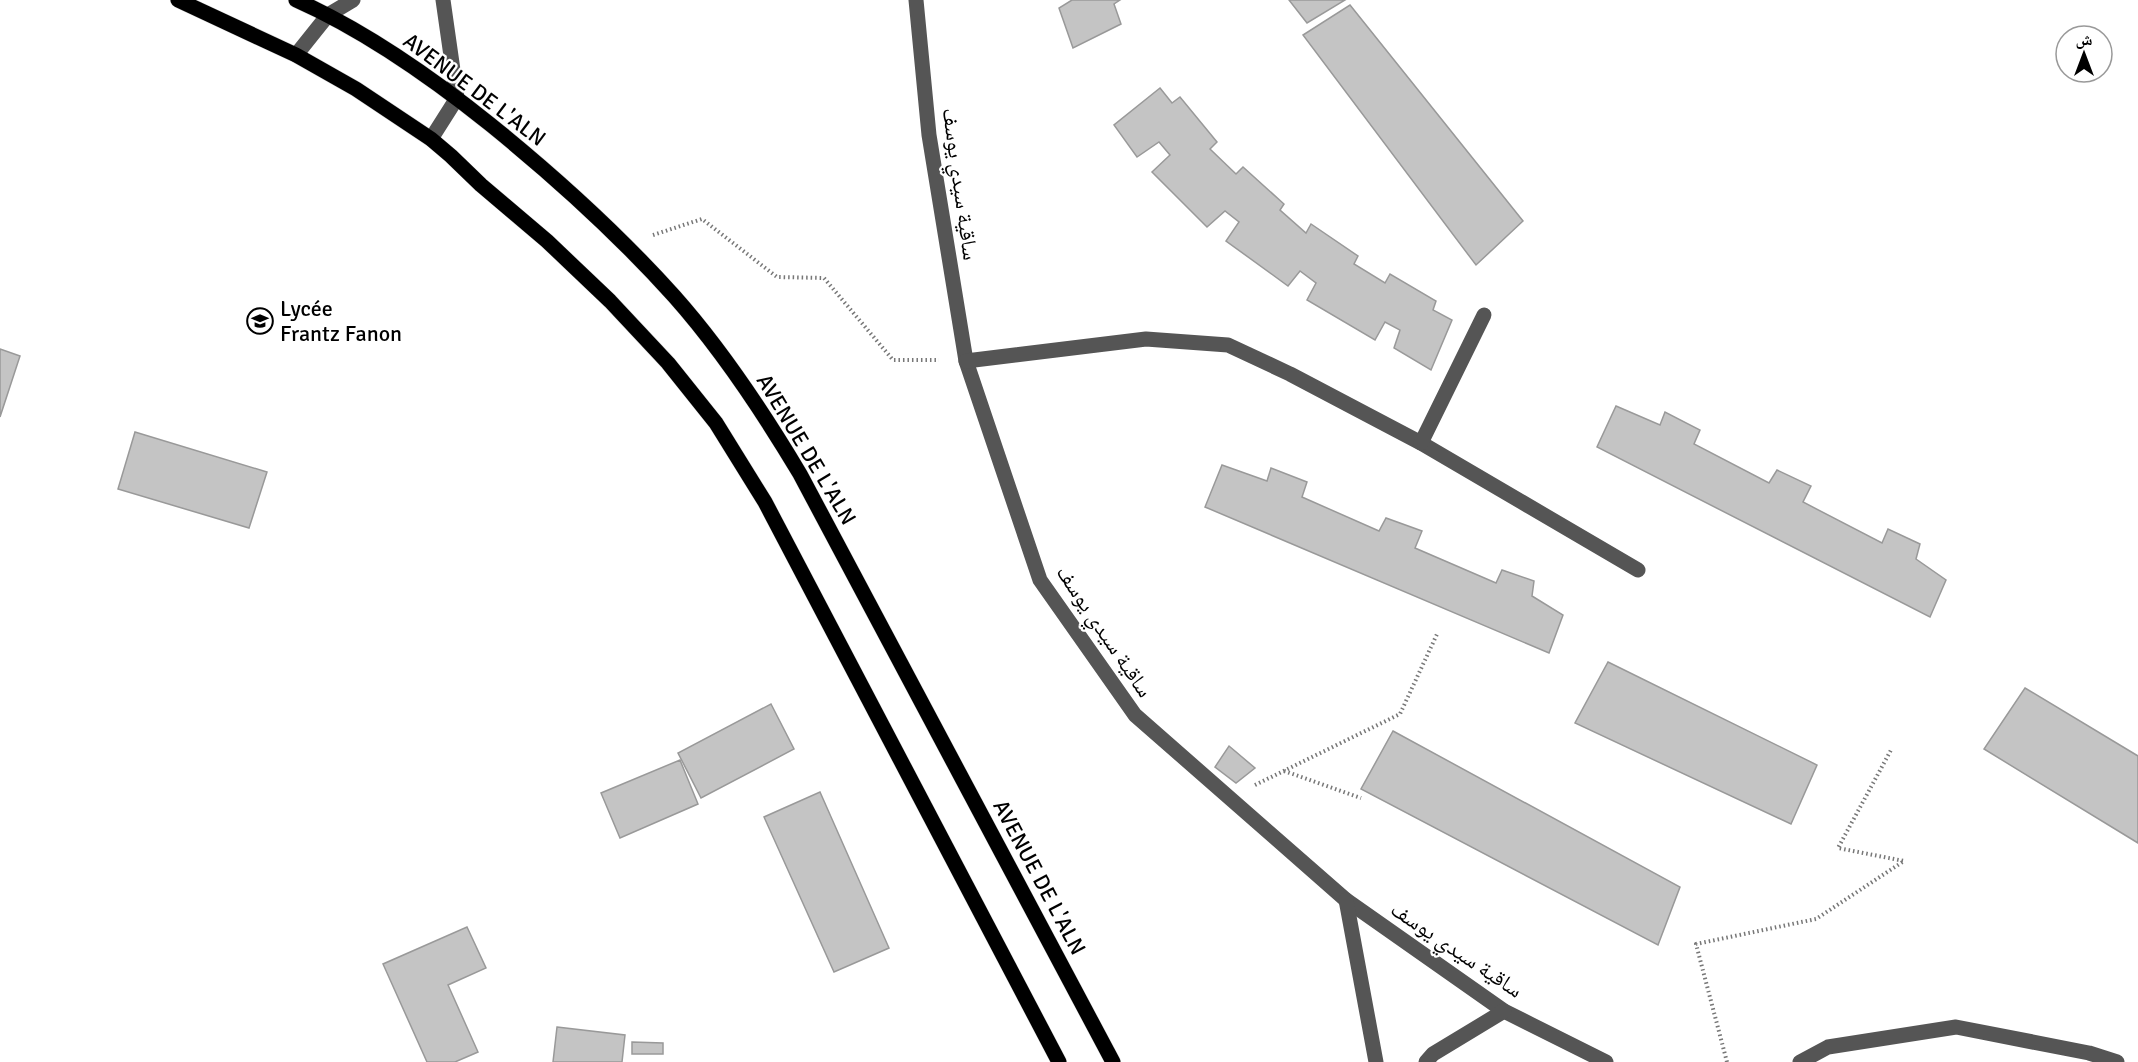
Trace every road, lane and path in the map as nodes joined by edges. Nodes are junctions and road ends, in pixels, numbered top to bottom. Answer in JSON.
{"nodes":[{"id":1,"x":178,"y":0,"type":"edge"},
{"id":2,"x":296,"y":0,"type":"edge"},
{"id":3,"x":353,"y":0,"type":"edge"},
{"id":4,"x":443,"y":0,"type":"edge"},
{"id":5,"x":916,"y":0,"type":"edge"},
{"id":6,"x":328,"y":15,"type":"junction"},
{"id":7,"x":296,"y":55,"type":"junction"},
{"id":8,"x":457,"y":98,"type":"junction"},
{"id":9,"x":431,"y":139,"type":"junction"},
{"id":10,"x":623,"y":244,"type":"junction"},
{"id":11,"x":1484,"y":315,"type":"dead end"},
{"id":12,"x":966,"y":361,"type":"junction"},
{"id":13,"x":1421,"y":443,"type":"junction"},
{"id":14,"x":1638,"y":570,"type":"dead end"},
{"id":15,"x":1438,"y":632,"type":"dead end"},
{"id":16,"x":1891,"y":750,"type":"dead end"},
{"id":17,"x":1283,"y":771,"type":"junction"},
{"id":18,"x":1228,"y":798,"type":"junction"},
{"id":19,"x":1361,"y":798,"type":"dead end"},
{"id":20,"x":1346,"y":900,"type":"junction"},
{"id":21,"x":1504,"y":1011,"type":"junction"},
{"id":22,"x":1059,"y":1062,"type":"edge"},
{"id":23,"x":1113,"y":1062,"type":"edge"},
{"id":24,"x":1376,"y":1062,"type":"edge"},
{"id":25,"x":1426,"y":1062,"type":"edge"},
{"id":26,"x":1606,"y":1062,"type":"edge"},
{"id":27,"x":1727,"y":1062,"type":"edge"},
{"id":28,"x":1800,"y":1062,"type":"edge"},
{"id":29,"x":2117,"y":1062,"type":"edge"}],
"edges":[{"from":1,"to":7,"type":"main road"},
{"from":2,"to":6,"type":"main road","name":"AVENUE DE L'ALN"},
{"from":3,"to":6,"type":"street"},
{"from":4,"to":8,"type":"street"},
{"from":5,"to":12,"type":"street","name":"ساقية سيدي يوسف"},
{"from":6,"to":7,"type":"street"},
{"from":6,"to":8,"type":"main road","name":"AVENUE DE L'ALN"},
{"from":7,"to":9,"type":"main road"},
{"from":8,"to":9,"type":"street"},
{"from":8,"to":10,"type":"main road","name":"AVENUE DE L'ALN"},
{"from":9,"to":22,"type":"main road"},
{"from":10,"to":12,"type":"path"},
{"from":10,"to":23,"type":"main road","name":"AVENUE DE L'ALN"},
{"from":11,"to":13,"type":"street"},
{"from":12,"to":13,"type":"street"},
{"from":12,"to":18,"type":"street","name":"ساقية سيدي يوسف"},
{"from":13,"to":14,"type":"street"},
{"from":15,"to":17,"type":"path"},
{"from":16,"to":27,"type":"path"},
{"from":17,"to":18,"type":"path"},
{"from":17,"to":19,"type":"path"},
{"from":18,"to":20,"type":"street","name":"ساقية سيدي يوسف"},
{"from":20,"to":21,"type":"street","name":"ساقية سيدي يوسف"},
{"from":20,"to":24,"type":"street"},
{"from":21,"to":25,"type":"street"},
{"from":21,"to":26,"type":"street","name":"ساقية سيدي يوسف"},
{"from":28,"to":29,"type":"street"}]}
